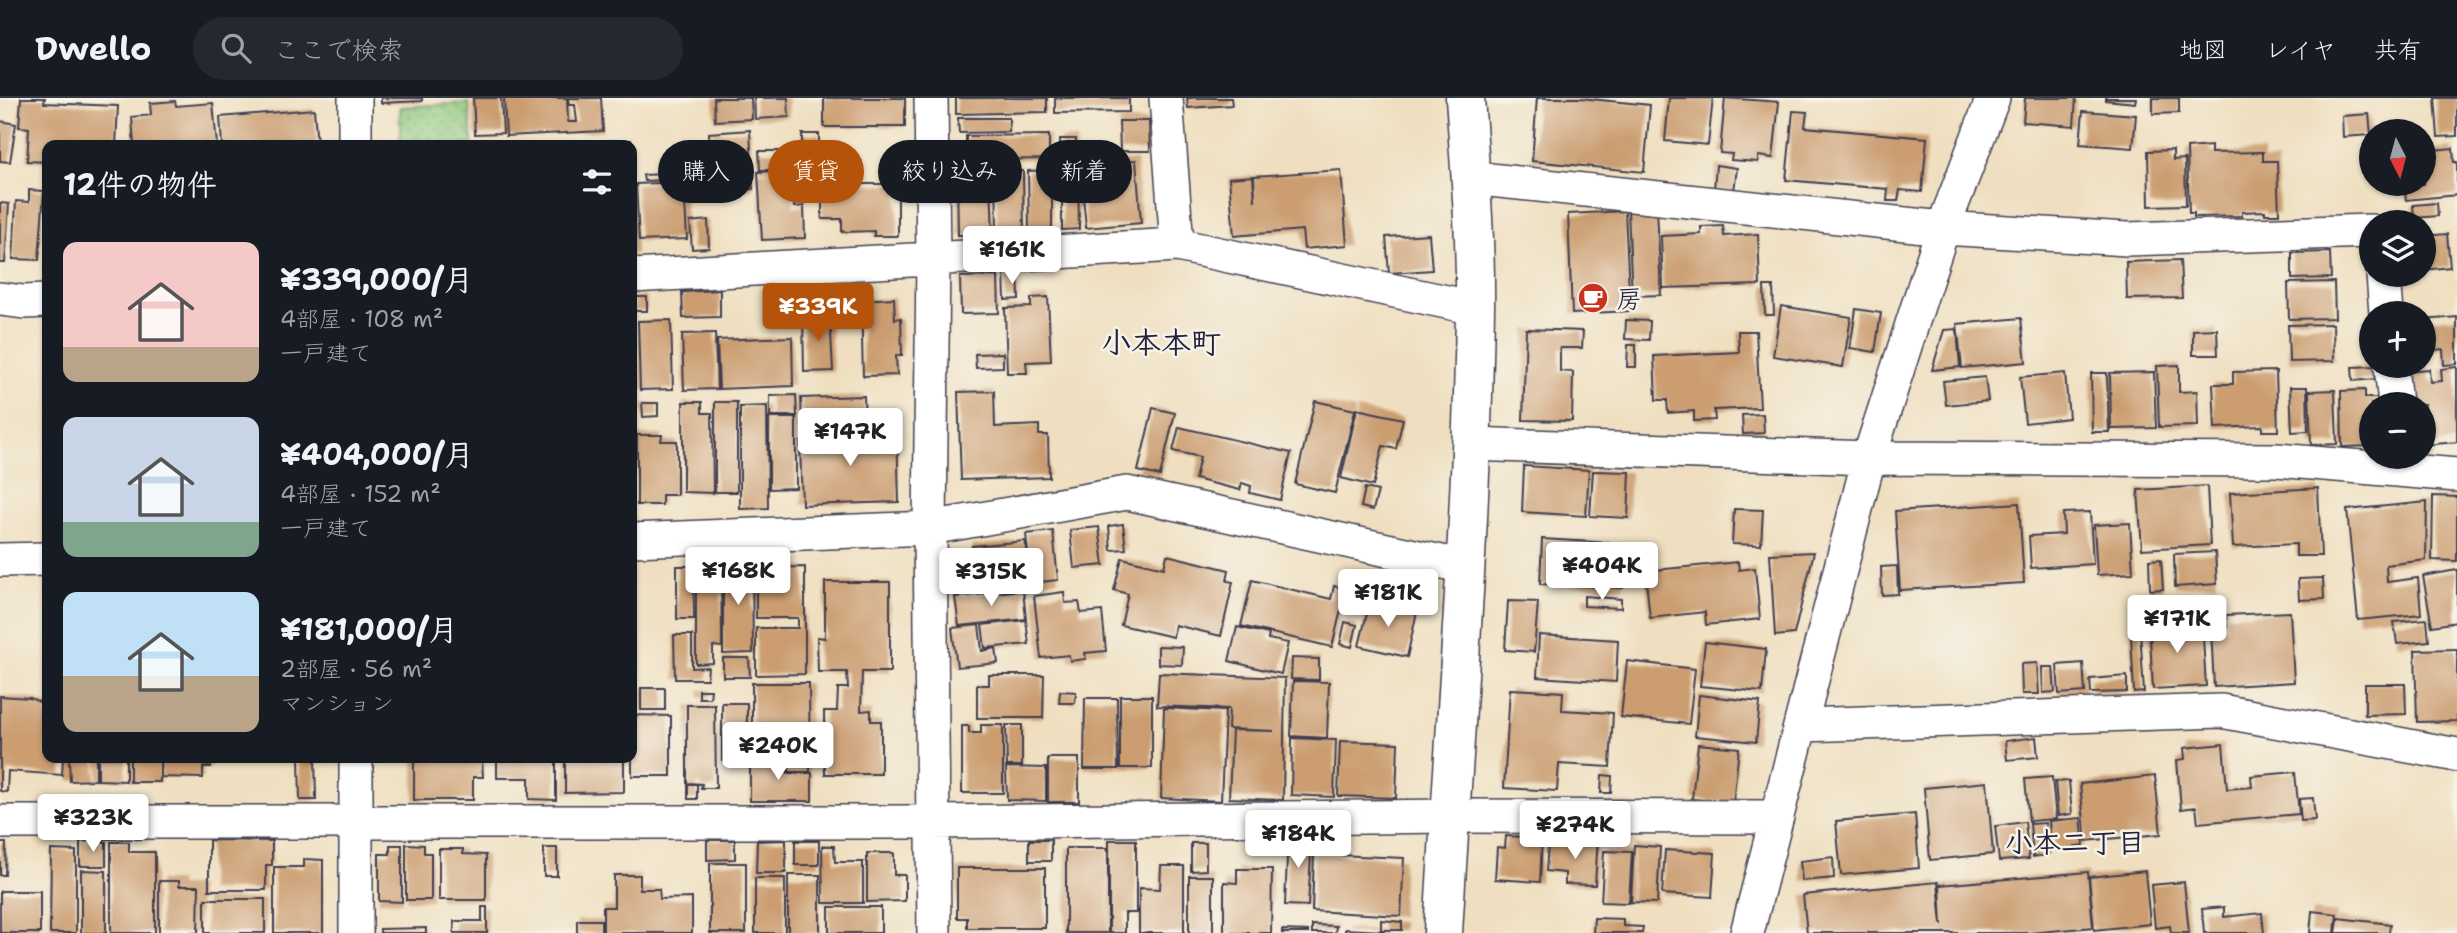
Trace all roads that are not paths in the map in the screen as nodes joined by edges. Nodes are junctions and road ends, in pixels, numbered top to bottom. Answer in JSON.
{"nodes":[{"id":1,"x":355,"y":98,"type":"edge"},
{"id":2,"x":931,"y":98,"type":"edge"},
{"id":3,"x":1166,"y":98,"type":"edge"},
{"id":4,"x":1465,"y":98,"type":"edge"},
{"id":5,"x":1993,"y":98,"type":"edge"},
{"id":6,"x":355,"y":140,"type":"edge"},
{"id":7,"x":1471,"y":178,"type":"junction"},
{"id":8,"x":1944,"y":228,"type":"junction"},
{"id":9,"x":2359,"y":231,"type":"edge"},
{"id":10,"x":1177,"y":246,"type":"junction"},
{"id":11,"x":933,"y":259,"type":"junction"},
{"id":12,"x":637,"y":276,"type":"edge"},
{"id":13,"x":0,"y":299,"type":"edge"},
{"id":14,"x":42,"y":301,"type":"edge"},
{"id":15,"x":1475,"y":308,"type":"junction"},
{"id":16,"x":1470,"y":444,"type":"junction"},
{"id":17,"x":1869,"y":457,"type":"junction"},
{"id":18,"x":2359,"y":462,"type":"edge"},
{"id":19,"x":2428,"y":469,"type":"edge"},
{"id":20,"x":2457,"y":475,"type":"edge"},
{"id":21,"x":930,"y":528,"type":"junction"},
{"id":22,"x":637,"y":540,"type":"edge"},
{"id":23,"x":42,"y":559,"type":"edge"},
{"id":24,"x":0,"y":560,"type":"edge"},
{"id":25,"x":1465,"y":567,"type":"junction"},
{"id":26,"x":1802,"y":725,"type":"junction"},
{"id":27,"x":2457,"y":755,"type":"edge"},
{"id":28,"x":356,"y":763,"type":"edge"},
{"id":29,"x":1450,"y":816,"type":"junction"},
{"id":30,"x":1777,"y":817,"type":"junction"},
{"id":31,"x":0,"y":822,"type":"edge"},
{"id":32,"x":934,"y":822,"type":"junction"},
{"id":33,"x":356,"y":823,"type":"junction"},
{"id":34,"x":356,"y":933,"type":"edge"},
{"id":35,"x":934,"y":933,"type":"edge"},
{"id":36,"x":1443,"y":933,"type":"edge"},
{"id":37,"x":1747,"y":933,"type":"edge"}],
"edges":[{"from":1,"to":6,"type":"street"},
{"from":2,"to":11,"type":"street"},
{"from":3,"to":10,"type":"street"},
{"from":4,"to":7,"type":"street"},
{"from":5,"to":8,"type":"street"},
{"from":7,"to":8,"type":"street"},
{"from":7,"to":15,"type":"street"},
{"from":8,"to":9,"type":"street"},
{"from":8,"to":17,"type":"street"},
{"from":10,"to":11,"type":"street"},
{"from":10,"to":15,"type":"street"},
{"from":11,"to":12,"type":"street"},
{"from":11,"to":21,"type":"street"},
{"from":13,"to":14,"type":"street"},
{"from":15,"to":16,"type":"street"},
{"from":16,"to":17,"type":"street"},
{"from":16,"to":25,"type":"street"},
{"from":17,"to":18,"type":"street"},
{"from":17,"to":26,"type":"street"},
{"from":19,"to":20,"type":"street"},
{"from":21,"to":22,"type":"street"},
{"from":21,"to":25,"type":"street"},
{"from":21,"to":32,"type":"street"},
{"from":23,"to":24,"type":"street"},
{"from":25,"to":29,"type":"street"},
{"from":26,"to":27,"type":"street"},
{"from":26,"to":30,"type":"street"},
{"from":28,"to":33,"type":"street"},
{"from":29,"to":30,"type":"street"},
{"from":29,"to":32,"type":"street"},
{"from":29,"to":36,"type":"street"},
{"from":30,"to":37,"type":"street"},
{"from":31,"to":33,"type":"street"},
{"from":32,"to":33,"type":"street"},
{"from":32,"to":35,"type":"street"},
{"from":33,"to":34,"type":"street"}]}
